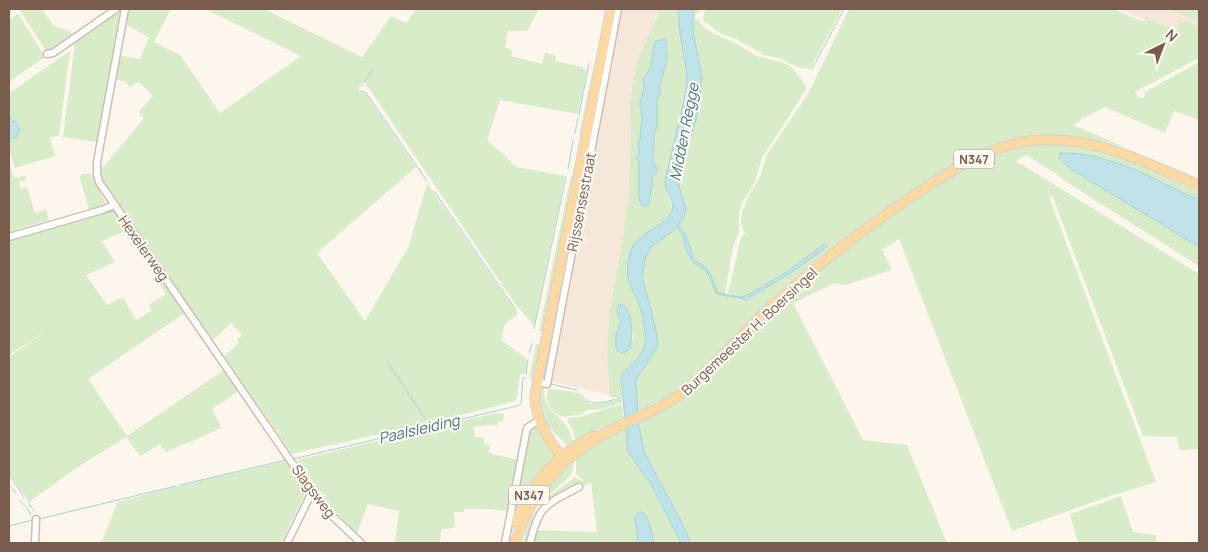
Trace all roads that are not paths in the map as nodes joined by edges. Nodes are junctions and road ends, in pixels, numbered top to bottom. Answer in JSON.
{"nodes":[{"id":1,"x":116,"y":9,"type":"edge"},
{"id":2,"x":126,"y":9,"type":"edge"},
{"id":3,"x":610,"y":9,"type":"edge"},
{"id":4,"x":618,"y":9,"type":"edge"},
{"id":5,"x":47,"y":54,"type":"dead end"},
{"id":6,"x":1199,"y":185,"type":"edge"},
{"id":7,"x":114,"y":205,"type":"junction"},
{"id":8,"x":9,"y":237,"type":"edge"},
{"id":9,"x":537,"y":382,"type":"junction"},
{"id":10,"x":539,"y":420,"type":"junction"},
{"id":11,"x":566,"y":455,"type":"junction"},
{"id":12,"x":290,"y":459,"type":"joint"},
{"id":13,"x":578,"y":487,"type":"dead end"},
{"id":14,"x":312,"y":492,"type":"junction"},
{"id":15,"x":36,"y":519,"type":"dead end"},
{"id":16,"x":35,"y":543,"type":"edge"},
{"id":17,"x":287,"y":543,"type":"edge"},
{"id":18,"x":361,"y":543,"type":"edge"},
{"id":19,"x":505,"y":543,"type":"edge"},
{"id":20,"x":511,"y":543,"type":"edge"},
{"id":21,"x":516,"y":543,"type":"edge"},
{"id":22,"x":530,"y":543,"type":"edge"}],
"edges":[{"from":1,"to":5,"type":"street"},
{"from":2,"to":7,"type":"street","name":"Hexelerweg"},
{"from":3,"to":9,"type":"main road","name":"Rijssensestraat"},
{"from":4,"to":9,"type":"street","name":"Rijssensestraat"},
{"from":6,"to":11,"type":"main road","name":"Burgemeester H. Boersingel","number":"N347"},
{"from":7,"to":8,"type":"street"},
{"from":7,"to":12,"type":"street","name":"Hexelerweg"},
{"from":9,"to":10,"type":"main road","name":"Rijssensestraat"},
{"from":10,"to":11,"type":"main road","name":"Rijssensestraat"},
{"from":10,"to":19,"type":"street"},
{"from":11,"to":20,"type":"main road","number":"N347"},
{"from":11,"to":21,"type":"main road","number":"N347"},
{"from":12,"to":14,"type":"street","name":"Slagsweg"},
{"from":13,"to":22,"type":"street"},
{"from":14,"to":17,"type":"street"},
{"from":14,"to":18,"type":"street","name":"Slagsweg"},
{"from":15,"to":16,"type":"street"}]}
